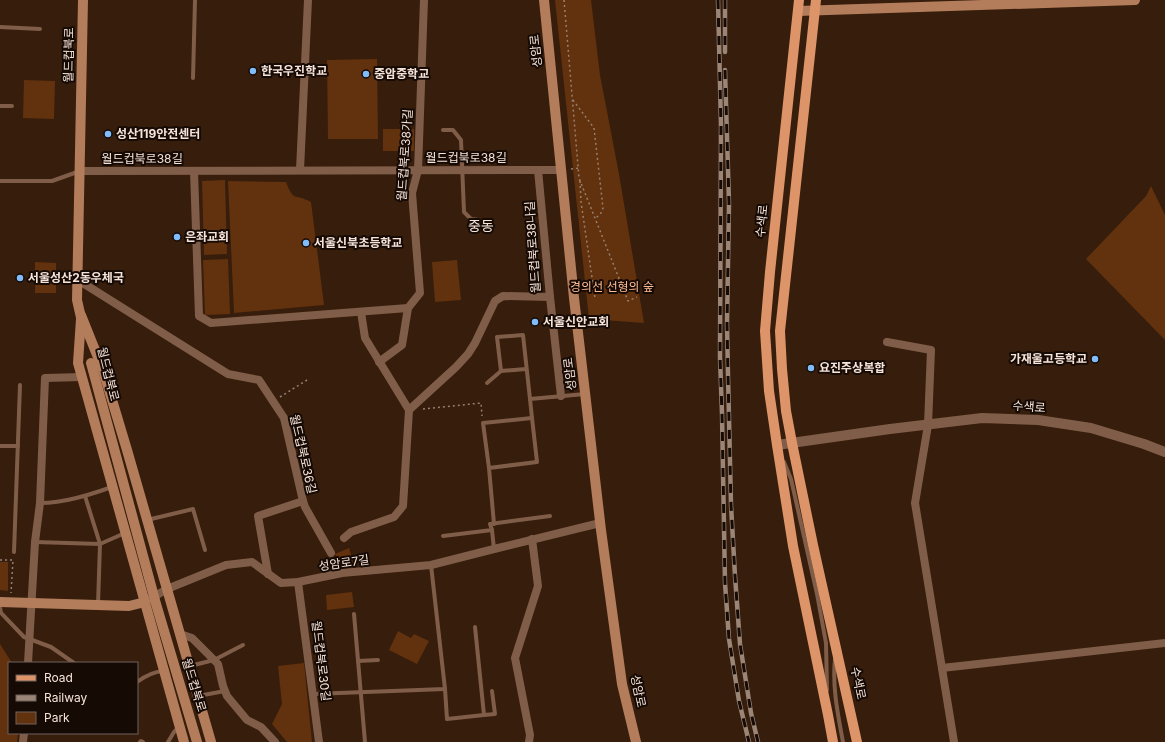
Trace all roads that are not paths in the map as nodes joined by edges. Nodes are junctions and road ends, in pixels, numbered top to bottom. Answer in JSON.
{"nodes":[{"id":1,"x":82,"y":0,"type":"edge"},
{"id":2,"x":195,"y":0,"type":"edge"},
{"id":3,"x":308,"y":0,"type":"edge"},
{"id":4,"x":424,"y":0,"type":"edge"},
{"id":5,"x":544,"y":0,"type":"edge"},
{"id":6,"x":799,"y":0,"type":"edge"},
{"id":7,"x":1135,"y":0,"type":"edge"},
{"id":8,"x":1042,"y":1,"type":"edge"},
{"id":9,"x":1084,"y":1,"type":"edge"},
{"id":10,"x":969,"y":3,"type":"edge"},
{"id":11,"x":815,"y":5,"type":"edge"},
{"id":12,"x":798,"y":11,"type":"junction"},
{"id":13,"x":0,"y":27,"type":"edge"},
{"id":14,"x":40,"y":29,"type":"dead end"},
{"id":15,"x":193,"y":78,"type":"dead end"},
{"id":16,"x":0,"y":106,"type":"edge"},
{"id":17,"x":12,"y":106,"type":"dead end"},
{"id":18,"x":443,"y":130,"type":"dead end"},
{"id":19,"x":194,"y":170,"type":"junction"},
{"id":20,"x":300,"y":170,"type":"junction"},
{"id":21,"x":418,"y":170,"type":"junction"},
{"id":22,"x":462,"y":170,"type":"junction"},
{"id":23,"x":538,"y":170,"type":"junction"},
{"id":24,"x":561,"y":170,"type":"junction"},
{"id":25,"x":80,"y":171,"type":"junction"},
{"id":26,"x":0,"y":181,"type":"edge"},
{"id":27,"x":479,"y":220,"type":"dead end"},
{"id":28,"x":78,"y":280,"type":"junction"},
{"id":29,"x":550,"y":297,"type":"junction"},
{"id":30,"x":408,"y":308,"type":"junction"},
{"id":31,"x":362,"y":312,"type":"junction"},
{"id":32,"x":81,"y":315,"type":"junction"},
{"id":33,"x":887,"y":342,"type":"dead end"},
{"id":34,"x":379,"y":362,"type":"junction"},
{"id":35,"x":526,"y":369,"type":"junction"},
{"id":36,"x":500,"y":372,"type":"junction"},
{"id":37,"x":82,"y":377,"type":"junction"},
{"id":38,"x":487,"y":383,"type":"dead end"},
{"id":39,"x":20,"y":385,"type":"dead end"},
{"id":40,"x":585,"y":394,"type":"junction"},
{"id":41,"x":561,"y":396,"type":"junction"},
{"id":42,"x":530,"y":400,"type":"junction"},
{"id":43,"x":409,"y":410,"type":"junction"},
{"id":44,"x":532,"y":418,"type":"junction"},
{"id":45,"x":928,"y":425,"type":"junction"},
{"id":46,"x":792,"y":443,"type":"junction"},
{"id":47,"x":777,"y":445,"type":"junction"},
{"id":48,"x":0,"y":446,"type":"edge"},
{"id":49,"x":18,"y":446,"type":"junction"},
{"id":50,"x":1165,"y":452,"type":"edge"},
{"id":51,"x":489,"y":468,"type":"junction"},
{"id":52,"x":112,"y":487,"type":"junction"},
{"id":53,"x":85,"y":496,"type":"junction"},
{"id":54,"x":303,"y":501,"type":"junction"},
{"id":55,"x":40,"y":503,"type":"junction"},
{"id":56,"x":550,"y":516,"type":"dead end"},
{"id":57,"x":147,"y":520,"type":"junction"},
{"id":58,"x":600,"y":523,"type":"junction"},
{"id":59,"x":494,"y":524,"type":"junction"},
{"id":60,"x":492,"y":530,"type":"junction"},
{"id":61,"x":126,"y":533,"type":"junction"},
{"id":62,"x":443,"y":536,"type":"dead end"},
{"id":63,"x":344,"y":538,"type":"dead end"},
{"id":64,"x":532,"y":539,"type":"junction"},
{"id":65,"x":35,"y":542,"type":"junction"},
{"id":66,"x":100,"y":544,"type":"junction"},
{"id":67,"x":494,"y":549,"type":"junction"},
{"id":68,"x":205,"y":550,"type":"dead end"},
{"id":69,"x":14,"y":552,"type":"dead end"},
{"id":70,"x":330,"y":553,"type":"dead end"},
{"id":71,"x":431,"y":565,"type":"junction"},
{"id":72,"x":268,"y":574,"type":"junction"},
{"id":73,"x":298,"y":582,"type":"junction"},
{"id":74,"x":167,"y":589,"type":"junction"},
{"id":75,"x":0,"y":602,"type":"edge"},
{"id":76,"x":145,"y":602,"type":"junction"},
{"id":77,"x":32,"y":603,"type":"junction"},
{"id":78,"x":98,"y":605,"type":"junction"},
{"id":79,"x":0,"y":608,"type":"edge"},
{"id":80,"x":354,"y":614,"type":"dead end"},
{"id":81,"x":475,"y":627,"type":"dead end"},
{"id":82,"x":180,"y":634,"type":"junction"},
{"id":83,"x":27,"y":638,"type":"junction"},
{"id":84,"x":1165,"y":643,"type":"edge"},
{"id":85,"x":243,"y":645,"type":"dead end"},
{"id":86,"x":836,"y":647,"type":"junction"},
{"id":87,"x":214,"y":660,"type":"junction"},
{"id":88,"x":378,"y":660,"type":"dead end"},
{"id":89,"x":358,"y":661,"type":"junction"},
{"id":90,"x":28,"y":662,"type":"edge"},
{"id":91,"x":73,"y":662,"type":"edge"},
{"id":92,"x":190,"y":666,"type":"junction"},
{"id":93,"x":942,"y":668,"type":"junction"},
{"id":94,"x":164,"y":671,"type":"junction"},
{"id":95,"x":138,"y":681,"type":"edge"},
{"id":96,"x":445,"y":689,"type":"junction"},
{"id":97,"x":225,"y":691,"type":"junction"},
{"id":98,"x":492,"y":691,"type":"dead end"},
{"id":99,"x":361,"y":692,"type":"junction"},
{"id":100,"x":313,"y":694,"type":"junction"},
{"id":101,"x":198,"y":696,"type":"junction"},
{"id":102,"x":484,"y":715,"type":"junction"},
{"id":103,"x":828,"y":715,"type":"junction"},
{"id":104,"x":180,"y":726,"type":"junction"},
{"id":105,"x":140,"y":742,"type":"edge"},
{"id":106,"x":143,"y":742,"type":"edge"},
{"id":107,"x":168,"y":742,"type":"edge"},
{"id":108,"x":184,"y":742,"type":"edge"},
{"id":109,"x":197,"y":742,"type":"edge"},
{"id":110,"x":211,"y":742,"type":"edge"},
{"id":111,"x":275,"y":742,"type":"edge"},
{"id":112,"x":319,"y":742,"type":"edge"},
{"id":113,"x":365,"y":742,"type":"edge"},
{"id":114,"x":529,"y":742,"type":"edge"},
{"id":115,"x":636,"y":742,"type":"edge"},
{"id":116,"x":832,"y":742,"type":"edge"},
{"id":117,"x":843,"y":742,"type":"edge"},
{"id":118,"x":857,"y":742,"type":"edge"},
{"id":119,"x":954,"y":742,"type":"edge"}],
"edges":[{"from":1,"to":25,"type":"main road","name":"월드컵북로"},
{"from":2,"to":15,"type":"lane"},
{"from":3,"to":20,"type":"street"},
{"from":4,"to":21,"type":"street","name":"월드컵북로38가길"},
{"from":5,"to":24,"type":"main road","name":"성암로"},
{"from":6,"to":12,"type":"main road","name":"수색로"},
{"from":7,"to":9,"type":"main road"},
{"from":8,"to":9,"type":"main road"},
{"from":8,"to":10,"type":"main road"},
{"from":10,"to":11,"type":"main road"},
{"from":11,"to":12,"type":"main road"},
{"from":11,"to":46,"type":"main road","name":"수색로"},
{"from":12,"to":47,"type":"main road","name":"수색로"},
{"from":13,"to":14,"type":"lane"},
{"from":16,"to":17,"type":"lane"},
{"from":18,"to":22,"type":"lane"},
{"from":19,"to":20,"type":"street","name":"월드컵북로38길"},
{"from":19,"to":25,"type":"street","name":"월드컵북로38길"},
{"from":19,"to":31,"type":"street"},
{"from":20,"to":21,"type":"street","name":"월드컵북로38길"},
{"from":21,"to":22,"type":"street","name":"월드컵북로38길"},
{"from":21,"to":30,"type":"street","name":"월드컵북로38가길"},
{"from":22,"to":23,"type":"street","name":"월드컵북로38길"},
{"from":22,"to":27,"type":"lane"},
{"from":23,"to":24,"type":"street","name":"월드컵북로38길"},
{"from":23,"to":29,"type":"street","name":"월드컵북로38나길"},
{"from":24,"to":40,"type":"main road","name":"성암로"},
{"from":25,"to":26,"type":"lane"},
{"from":25,"to":28,"type":"main road","name":"월드컵북로"},
{"from":28,"to":32,"type":"main road","name":"월드컵북로"},
{"from":28,"to":54,"type":"street","name":"월드컵북로36길"},
{"from":29,"to":41,"type":"street"},
{"from":29,"to":43,"type":"street","name":"월드컵북로38나길"},
{"from":30,"to":31,"type":"street"},
{"from":30,"to":34,"type":"street","name":"월드컵북로38가길"},
{"from":31,"to":34,"type":"street"},
{"from":32,"to":37,"type":"main road"},
{"from":32,"to":57,"type":"main road"},
{"from":32,"to":109,"type":"main road","name":"월드컵북로","bridge":true},
{"from":33,"to":45,"type":"street"},
{"from":34,"to":43,"type":"street"},
{"from":35,"to":36,"type":"lane"},
{"from":35,"to":36,"type":"lane"},
{"from":35,"to":42,"type":"lane"},
{"from":36,"to":38,"type":"lane"},
{"from":37,"to":52,"type":"main road"},
{"from":37,"to":55,"type":"street"},
{"from":39,"to":49,"type":"lane"},
{"from":40,"to":41,"type":"lane"},
{"from":40,"to":58,"type":"main road","name":"성암로"},
{"from":41,"to":42,"type":"lane"},
{"from":42,"to":44,"type":"lane"},
{"from":43,"to":63,"type":"street"},
{"from":44,"to":51,"type":"lane"},
{"from":44,"to":51,"type":"lane"},
{"from":45,"to":46,"type":"street","name":"수색로"},
{"from":45,"to":50,"type":"street","name":"수색로"},
{"from":45,"to":93,"type":"street"},
{"from":46,"to":47,"type":"street","name":"수색로"},
{"from":46,"to":86,"type":"main road","name":"수색로"},
{"from":47,"to":103,"type":"main road","name":"수색로"},
{"from":47,"to":103,"type":"lane"},
{"from":48,"to":49,"type":"lane"},
{"from":49,"to":69,"type":"lane"},
{"from":51,"to":59,"type":"lane"},
{"from":52,"to":53,"type":"lane"},
{"from":52,"to":61,"type":"main road"},
{"from":53,"to":55,"type":"lane"},
{"from":53,"to":66,"type":"lane"},
{"from":54,"to":70,"type":"street"},
{"from":54,"to":72,"type":"street","name":"월드컵북로36길"},
{"from":55,"to":65,"type":"street"},
{"from":56,"to":59,"type":"lane"},
{"from":57,"to":68,"type":"lane"},
{"from":57,"to":74,"type":"main road"},
{"from":58,"to":64,"type":"street","name":"성암로7길"},
{"from":58,"to":115,"type":"main road","name":"성암로"},
{"from":59,"to":60,"type":"lane"},
{"from":60,"to":62,"type":"lane"},
{"from":60,"to":67,"type":"lane"},
{"from":61,"to":66,"type":"lane"},
{"from":61,"to":76,"type":"main road"},
{"from":64,"to":67,"type":"street","name":"성암로7길"},
{"from":64,"to":114,"type":"street"},
{"from":65,"to":66,"type":"lane"},
{"from":65,"to":77,"type":"street"},
{"from":66,"to":78,"type":"lane"},
{"from":67,"to":71,"type":"street","name":"성암로7길"},
{"from":71,"to":73,"type":"street","name":"성암로7길"},
{"from":71,"to":96,"type":"lane"},
{"from":72,"to":73,"type":"street","name":"성암로7길"},
{"from":72,"to":74,"type":"street","name":"성암로7길"},
{"from":73,"to":100,"type":"street","name":"월드컵북로30길"},
{"from":74,"to":76,"type":"street","name":"성암로7길"},
{"from":74,"to":82,"type":"main road"},
{"from":75,"to":77,"type":"main road"},
{"from":76,"to":78,"type":"main road"},
{"from":76,"to":94,"type":"main road"},
{"from":77,"to":78,"type":"main road"},
{"from":77,"to":83,"type":"street"},
{"from":79,"to":83,"type":"lane"},
{"from":80,"to":89,"type":"lane"},
{"from":81,"to":102,"type":"lane"},
{"from":82,"to":87,"type":"street"},
{"from":82,"to":92,"type":"main road"},
{"from":83,"to":90,"type":"street"},
{"from":83,"to":91,"type":"lane"},
{"from":84,"to":93,"type":"street"},
{"from":85,"to":87,"type":"lane","name":"월드컵북로"},
{"from":86,"to":117,"type":"lane"},
{"from":86,"to":118,"type":"main road","name":"수색로"},
{"from":87,"to":92,"type":"lane","name":"월드컵북로"},
{"from":87,"to":97,"type":"street"},
{"from":88,"to":89,"type":"lane"},
{"from":89,"to":99,"type":"lane"},
{"from":92,"to":101,"type":"main road"},
{"from":93,"to":119,"type":"street"},
{"from":94,"to":95,"type":"lane"},
{"from":94,"to":104,"type":"main road"},
{"from":96,"to":99,"type":"lane"},
{"from":96,"to":102,"type":"lane"},
{"from":97,"to":101,"type":"lane","name":"월드컵북로"},
{"from":97,"to":111,"type":"street"},
{"from":98,"to":102,"type":"lane"},
{"from":99,"to":100,"type":"lane"},
{"from":99,"to":113,"type":"lane"},
{"from":100,"to":112,"type":"street","name":"월드컵북로30길"},
{"from":101,"to":110,"type":"main road"},
{"from":103,"to":116,"type":"main road","name":"수색로"},
{"from":104,"to":107,"type":"lane"},
{"from":104,"to":108,"type":"main road"},
{"from":105,"to":106,"type":"lane"}]}
